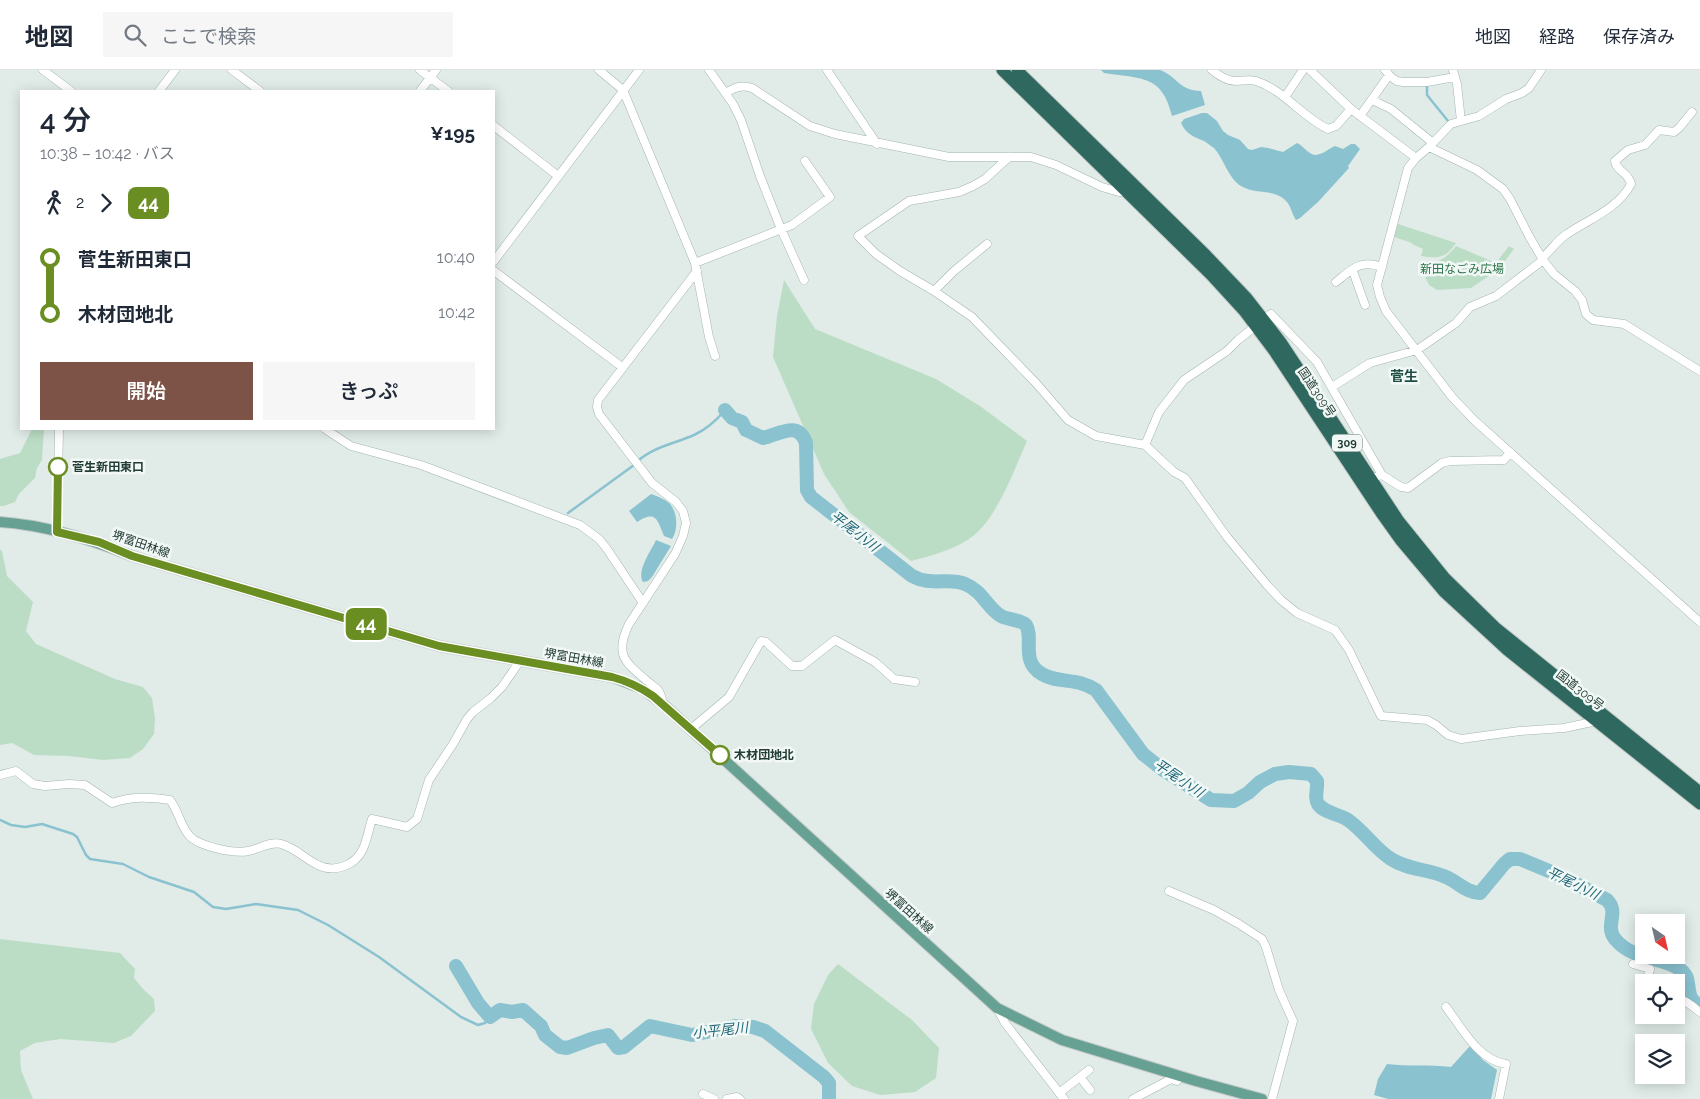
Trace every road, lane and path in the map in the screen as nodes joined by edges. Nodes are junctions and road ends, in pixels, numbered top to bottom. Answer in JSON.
{"nodes":[{"id":1,"x":43,"y":70,"type":"edge"},
{"id":2,"x":175,"y":70,"type":"edge"},
{"id":3,"x":232,"y":70,"type":"edge"},
{"id":4,"x":420,"y":70,"type":"edge"},
{"id":5,"x":436,"y":70,"type":"edge"},
{"id":6,"x":599,"y":70,"type":"edge"},
{"id":7,"x":639,"y":70,"type":"edge"},
{"id":8,"x":708,"y":70,"type":"edge"},
{"id":9,"x":827,"y":70,"type":"edge"},
{"id":10,"x":1002,"y":70,"type":"edge"},
{"id":11,"x":1017,"y":70,"type":"edge"},
{"id":12,"x":1212,"y":70,"type":"edge"},
{"id":13,"x":1303,"y":70,"type":"edge"},
{"id":14,"x":1310,"y":70,"type":"edge"},
{"id":15,"x":1541,"y":70,"type":"edge"},
{"id":16,"x":1387,"y":72,"type":"edge"},
{"id":17,"x":1454,"y":74,"type":"edge"},
{"id":18,"x":430,"y":78,"type":"junction"},
{"id":19,"x":70,"y":90,"type":"edge"},
{"id":20,"x":160,"y":90,"type":"edge"},
{"id":21,"x":259,"y":90,"type":"edge"},
{"id":22,"x":421,"y":90,"type":"edge"},
{"id":23,"x":447,"y":90,"type":"edge"},
{"id":24,"x":623,"y":90,"type":"junction"},
{"id":25,"x":725,"y":93,"type":"junction"},
{"id":26,"x":1284,"y":97,"type":"junction"},
{"id":27,"x":1372,"y":100,"type":"junction"},
{"id":28,"x":1350,"y":109,"type":"junction"},
{"id":29,"x":1692,"y":112,"type":"dead end"},
{"id":30,"x":1360,"y":116,"type":"junction"},
{"id":31,"x":1461,"y":121,"type":"junction"},
{"id":32,"x":495,"y":127,"type":"edge"},
{"id":33,"x":877,"y":144,"type":"junction"},
{"id":34,"x":1431,"y":145,"type":"junction"},
{"id":35,"x":1009,"y":157,"type":"junction"},
{"id":36,"x":1416,"y":158,"type":"junction"},
{"id":37,"x":805,"y":161,"type":"dead end"},
{"id":38,"x":558,"y":176,"type":"junction"},
{"id":39,"x":1126,"y":192,"type":"junction"},
{"id":40,"x":781,"y":230,"type":"junction"},
{"id":41,"x":987,"y":244,"type":"dead end"},
{"id":42,"x":1542,"y":259,"type":"junction"},
{"id":43,"x":495,"y":260,"type":"edge"},
{"id":44,"x":696,"y":267,"type":"junction"},
{"id":45,"x":1382,"y":267,"type":"junction"},
{"id":46,"x":495,"y":272,"type":"edge"},
{"id":47,"x":1354,"y":274,"type":"dead end"},
{"id":48,"x":804,"y":280,"type":"dead end"},
{"id":49,"x":1336,"y":282,"type":"dead end"},
{"id":50,"x":1378,"y":290,"type":"junction"},
{"id":51,"x":934,"y":291,"type":"junction"},
{"id":52,"x":1363,"y":297,"type":"junction"},
{"id":53,"x":1366,"y":305,"type":"dead end"},
{"id":54,"x":1260,"y":322,"type":"junction"},
{"id":55,"x":1417,"y":350,"type":"junction"},
{"id":56,"x":715,"y":356,"type":"dead end"},
{"id":57,"x":622,"y":367,"type":"junction"},
{"id":58,"x":1700,"y":371,"type":"edge"},
{"id":59,"x":1332,"y":387,"type":"junction"},
{"id":60,"x":58,"y":430,"type":"edge"},
{"id":61,"x":327,"y":430,"type":"edge"},
{"id":62,"x":1145,"y":445,"type":"junction"},
{"id":63,"x":1510,"y":452,"type":"junction"},
{"id":64,"x":1382,"y":475,"type":"junction"},
{"id":65,"x":1370,"y":478,"type":"junction"},
{"id":66,"x":0,"y":522,"type":"edge"},
{"id":67,"x":57,"y":532,"type":"junction"},
{"id":68,"x":643,"y":603,"type":"junction"},
{"id":69,"x":1700,"y":622,"type":"edge"},
{"id":70,"x":520,"y":661,"type":"junction"},
{"id":71,"x":915,"y":682,"type":"dead end"},
{"id":72,"x":664,"y":705,"type":"junction"},
{"id":73,"x":1600,"y":718,"type":"junction"},
{"id":74,"x":691,"y":729,"type":"junction"},
{"id":75,"x":0,"y":775,"type":"edge"},
{"id":76,"x":1700,"y":792,"type":"edge"},
{"id":77,"x":1700,"y":804,"type":"edge"},
{"id":78,"x":1169,"y":891,"type":"dead end"},
{"id":79,"x":1633,"y":964,"type":"dead end"},
{"id":80,"x":1649,"y":974,"type":"edge"},
{"id":81,"x":1685,"y":1000,"type":"edge"},
{"id":82,"x":1446,"y":1007,"type":"dead end"},
{"id":83,"x":997,"y":1008,"type":"junction"},
{"id":84,"x":1700,"y":1012,"type":"edge"},
{"id":85,"x":1089,"y":1070,"type":"dead end"},
{"id":86,"x":1080,"y":1077,"type":"junction"},
{"id":87,"x":1181,"y":1077,"type":"junction"},
{"id":88,"x":1090,"y":1090,"type":"dead end"},
{"id":89,"x":703,"y":1094,"type":"dead end"},
{"id":90,"x":1062,"y":1096,"type":"edge"},
{"id":91,"x":714,"y":1099,"type":"edge"},
{"id":92,"x":727,"y":1099,"type":"edge"},
{"id":93,"x":740,"y":1099,"type":"edge"},
{"id":94,"x":1133,"y":1099,"type":"edge"},
{"id":95,"x":1262,"y":1099,"type":"edge"},
{"id":96,"x":1272,"y":1099,"type":"edge"},
{"id":97,"x":1499,"y":1099,"type":"edge"}],
"edges":[{"from":1,"to":19,"type":"street"},
{"from":2,"to":20,"type":"street"},
{"from":3,"to":21,"type":"street"},
{"from":4,"to":18,"type":"street"},
{"from":5,"to":18,"type":"street"},
{"from":6,"to":24,"type":"street"},
{"from":7,"to":24,"type":"street"},
{"from":8,"to":25,"type":"street"},
{"from":9,"to":33,"type":"street"},
{"from":10,"to":39,"type":"highway","name":"国道309号","number":"309"},
{"from":11,"to":54,"type":"highway","name":"国道309号","number":"309"},
{"from":12,"to":26,"type":"street"},
{"from":13,"to":26,"type":"street"},
{"from":14,"to":28,"type":"street"},
{"from":15,"to":31,"type":"street"},
{"from":16,"to":17,"type":"street"},
{"from":16,"to":27,"type":"street"},
{"from":17,"to":31,"type":"street"},
{"from":18,"to":22,"type":"street"},
{"from":18,"to":23,"type":"street"},
{"from":24,"to":38,"type":"street"},
{"from":24,"to":44,"type":"street"},
{"from":25,"to":33,"type":"street"},
{"from":25,"to":40,"type":"street"},
{"from":26,"to":28,"type":"street"},
{"from":27,"to":30,"type":"street"},
{"from":27,"to":34,"type":"street"},
{"from":28,"to":30,"type":"street"},
{"from":29,"to":42,"type":"street"},
{"from":30,"to":36,"type":"street"},
{"from":31,"to":34,"type":"street"},
{"from":32,"to":38,"type":"street"},
{"from":33,"to":35,"type":"street"},
{"from":34,"to":36,"type":"street"},
{"from":34,"to":42,"type":"street"},
{"from":35,"to":39,"type":"street"},
{"from":35,"to":51,"type":"street"},
{"from":36,"to":45,"type":"street"},
{"from":37,"to":40,"type":"street"},
{"from":38,"to":43,"type":"street"},
{"from":39,"to":54,"type":"highway","name":"国道309号","number":"309"},
{"from":40,"to":44,"type":"street"},
{"from":40,"to":48,"type":"street"},
{"from":41,"to":51,"type":"street"},
{"from":42,"to":55,"type":"street"},
{"from":42,"to":58,"type":"street"},
{"from":44,"to":56,"type":"street"},
{"from":44,"to":57,"type":"street"},
{"from":45,"to":49,"type":"street"},
{"from":45,"to":50,"type":"street"},
{"from":46,"to":57,"type":"street"},
{"from":47,"to":52,"type":"street"},
{"from":50,"to":52,"type":"street"},
{"from":50,"to":55,"type":"street"},
{"from":51,"to":62,"type":"street"},
{"from":52,"to":53,"type":"street"},
{"from":54,"to":59,"type":"street"},
{"from":54,"to":62,"type":"street"},
{"from":54,"to":65,"type":"highway","name":"国道309号","number":"309"},
{"from":54,"to":73,"type":"highway","name":"国道309号","number":"309"},
{"from":55,"to":59,"type":"street"},
{"from":55,"to":63,"type":"street"},
{"from":57,"to":68,"type":"street"},
{"from":59,"to":64,"type":"street"},
{"from":60,"to":67,"type":"street"},
{"from":61,"to":68,"type":"street"},
{"from":62,"to":73,"type":"street"},
{"from":63,"to":64,"type":"street"},
{"from":63,"to":69,"type":"street"},
{"from":64,"to":65,"type":"street"},
{"from":65,"to":73,"type":"highway","name":"国道309号","number":"309"},
{"from":66,"to":67,"type":"main road","name":"堺富田林線"},
{"from":67,"to":70,"type":"main road","name":"堺富田林線"},
{"from":68,"to":72,"type":"street"},
{"from":70,"to":72,"type":"main road","name":"堺富田林線"},
{"from":70,"to":75,"type":"street"},
{"from":71,"to":74,"type":"street"},
{"from":72,"to":74,"type":"main road","name":"堺富田林線"},
{"from":73,"to":76,"type":"highway","name":"国道309号","number":"309"},
{"from":73,"to":77,"type":"highway","name":"国道309号","number":"309"},
{"from":74,"to":83,"type":"main road","name":"堺富田林線"},
{"from":78,"to":96,"type":"street"},
{"from":79,"to":80,"type":"street"},
{"from":81,"to":84,"type":"street"},
{"from":82,"to":97,"type":"street"},
{"from":83,"to":87,"type":"main road","name":"堺富田林線"},
{"from":83,"to":90,"type":"street"},
{"from":85,"to":86,"type":"street"},
{"from":86,"to":88,"type":"street"},
{"from":86,"to":90,"type":"street"},
{"from":87,"to":94,"type":"street"},
{"from":87,"to":95,"type":"main road","name":"堺富田林線"},
{"from":89,"to":91,"type":"street"},
{"from":92,"to":93,"type":"street"}]}
